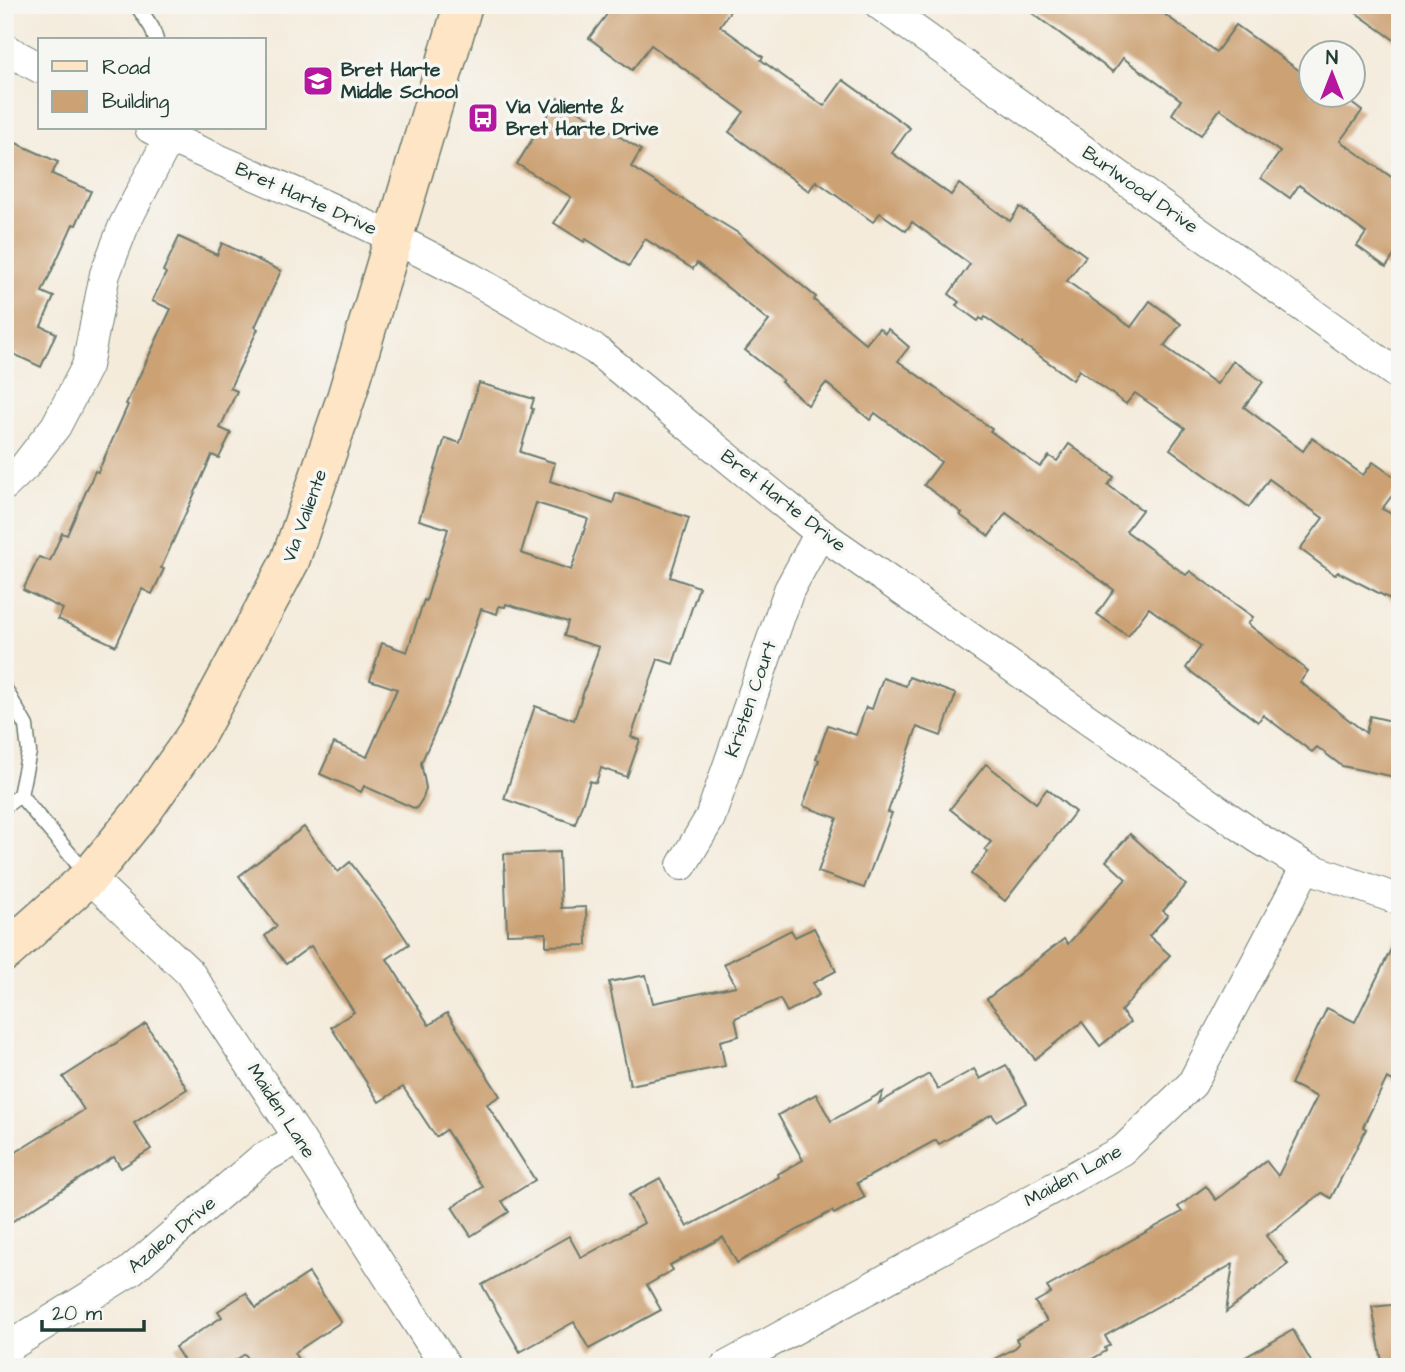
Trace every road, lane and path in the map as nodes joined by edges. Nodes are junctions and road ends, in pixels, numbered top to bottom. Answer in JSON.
{"nodes":[{"id":1,"x":137,"y":5,"type":"edge"},
{"id":2,"x":463,"y":5,"type":"edge"},
{"id":3,"x":880,"y":5,"type":"edge"},
{"id":4,"x":155,"y":38,"type":"edge"},
{"id":5,"x":5,"y":49,"type":"edge"},
{"id":6,"x":38,"y":67,"type":"edge"},
{"id":7,"x":162,"y":131,"type":"edge"},
{"id":8,"x":394,"y":238,"type":"junction"},
{"id":9,"x":1400,"y":376,"type":"edge"},
{"id":10,"x":5,"y":485,"type":"edge"},
{"id":11,"x":820,"y":533,"type":"junction"},
{"id":12,"x":5,"y":690,"type":"edge"},
{"id":13,"x":20,"y":795,"type":"junction"},
{"id":14,"x":5,"y":806,"type":"edge"},
{"id":15,"x":682,"y":865,"type":"dead end"},
{"id":16,"x":1306,"y":867,"type":"junction"},
{"id":17,"x":89,"y":877,"type":"junction"},
{"id":18,"x":1400,"y":900,"type":"edge"},
{"id":19,"x":5,"y":952,"type":"edge"},
{"id":20,"x":299,"y":1138,"type":"junction"},
{"id":21,"x":5,"y":1349,"type":"edge"},
{"id":22,"x":446,"y":1367,"type":"edge"},
{"id":23,"x":725,"y":1367,"type":"edge"}],
"edges":[{"from":1,"to":4,"type":"lane"},
{"from":2,"to":8,"type":"street","name":"Via Valiente"},
{"from":3,"to":9,"type":"street","name":"Burlwood Drive"},
{"from":5,"to":6,"type":"street"},
{"from":7,"to":8,"type":"street","name":"Bret Harte Drive"},
{"from":7,"to":10,"type":"street"},
{"from":8,"to":11,"type":"street","name":"Bret Harte Drive"},
{"from":8,"to":17,"type":"street","name":"Via Valiente"},
{"from":11,"to":15,"type":"street","name":"Kristen Court"},
{"from":11,"to":16,"type":"street","name":"Bret Harte Drive"},
{"from":12,"to":13,"type":"lane"},
{"from":13,"to":14,"type":"lane"},
{"from":13,"to":17,"type":"lane"},
{"from":16,"to":18,"type":"street","name":"Bret Harte Drive"},
{"from":16,"to":23,"type":"street","name":"Maiden Lane"},
{"from":17,"to":19,"type":"street","name":"Via Valiente"},
{"from":17,"to":20,"type":"street","name":"Maiden Lane"},
{"from":20,"to":21,"type":"street","name":"Azalea Drive"},
{"from":20,"to":22,"type":"street","name":"Maiden Lane"}]}
